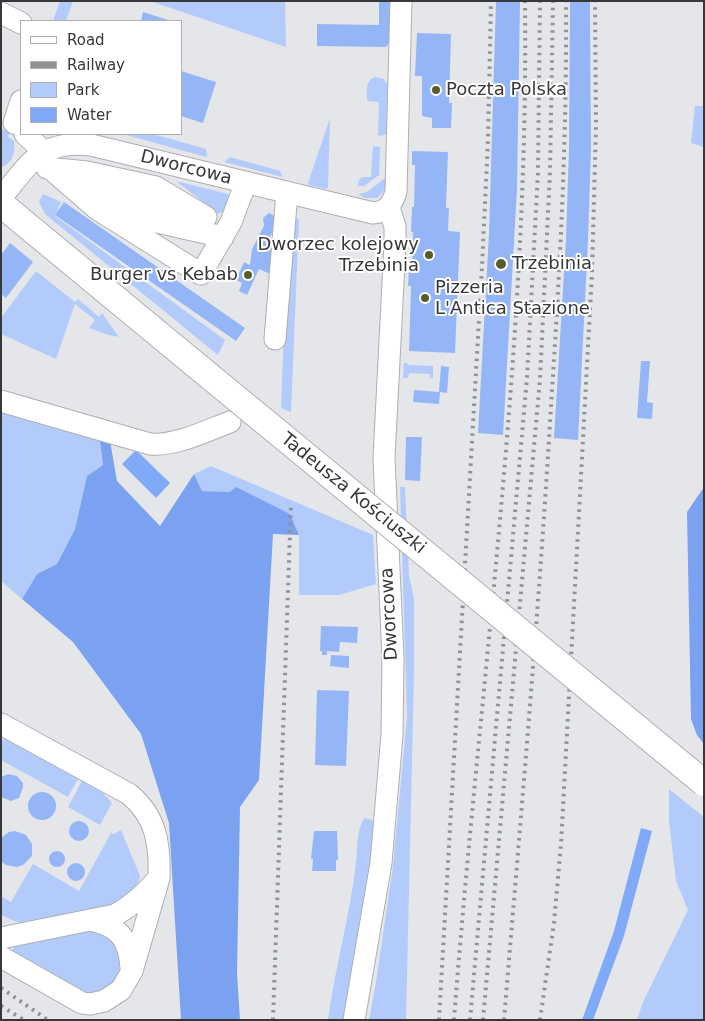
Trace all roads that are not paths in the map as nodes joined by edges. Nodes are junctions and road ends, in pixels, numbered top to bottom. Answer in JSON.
{"nodes":[{"id":1,"x":401,"y":1,"type":"edge"},
{"id":2,"x":1,"y":13,"type":"edge"},
{"id":3,"x":20,"y":22,"type":"edge"},
{"id":4,"x":20,"y":105,"type":"edge"},
{"id":5,"x":15,"y":127,"type":"edge"},
{"id":6,"x":21,"y":135,"type":"edge"},
{"id":7,"x":41,"y":161,"type":"junction"},
{"id":8,"x":246,"y":182,"type":"junction"},
{"id":9,"x":70,"y":185,"type":"junction"},
{"id":10,"x":287,"y":192,"type":"junction"},
{"id":11,"x":1,"y":198,"type":"edge"},
{"id":12,"x":1,"y":204,"type":"edge"},
{"id":13,"x":389,"y":207,"type":"junction"},
{"id":14,"x":97,"y":209,"type":"junction"},
{"id":15,"x":206,"y":217,"type":"junction"},
{"id":16,"x":227,"y":229,"type":"junction"},
{"id":17,"x":275,"y":339,"type":"dead end"},
{"id":18,"x":1,"y":401,"type":"edge"},
{"id":19,"x":230,"y":422,"type":"dead end"},
{"id":20,"x":1,"y":724,"type":"edge"},
{"id":21,"x":704,"y":783,"type":"edge"},
{"id":22,"x":159,"y":878,"type":"junction"},
{"id":23,"x":90,"y":920,"type":"junction"},
{"id":24,"x":1,"y":938,"type":"edge"},
{"id":25,"x":1,"y":957,"type":"edge"},
{"id":26,"x":132,"y":971,"type":"junction"},
{"id":27,"x":354,"y":1020,"type":"edge"}],
"edges":[{"from":1,"to":13,"type":"street"},
{"from":2,"to":3,"type":"street"},
{"from":4,"to":5,"type":"street"},
{"from":6,"to":7,"type":"street"},
{"from":7,"to":8,"type":"street","name":"Dworcowa"},
{"from":7,"to":9,"type":"street"},
{"from":7,"to":11,"type":"street"},
{"from":7,"to":15,"type":"street"},
{"from":8,"to":10,"type":"street","name":"Dworcowa"},
{"from":8,"to":16,"type":"street"},
{"from":9,"to":14,"type":"street"},
{"from":9,"to":15,"type":"street"},
{"from":10,"to":13,"type":"street","name":"Dworcowa"},
{"from":10,"to":17,"type":"street"},
{"from":12,"to":21,"type":"main road","name":"Tadeusza Kościuszki","bridge":true},
{"from":13,"to":27,"type":"street","name":"Dworcowa"},
{"from":14,"to":16,"type":"street"},
{"from":14,"to":16,"type":"street"},
{"from":15,"to":16,"type":"street"},
{"from":18,"to":19,"type":"street"},
{"from":20,"to":22,"type":"street"},
{"from":22,"to":23,"type":"street"},
{"from":22,"to":26,"type":"street"},
{"from":23,"to":24,"type":"street"},
{"from":23,"to":26,"type":"street"},
{"from":25,"to":26,"type":"street"}]}
